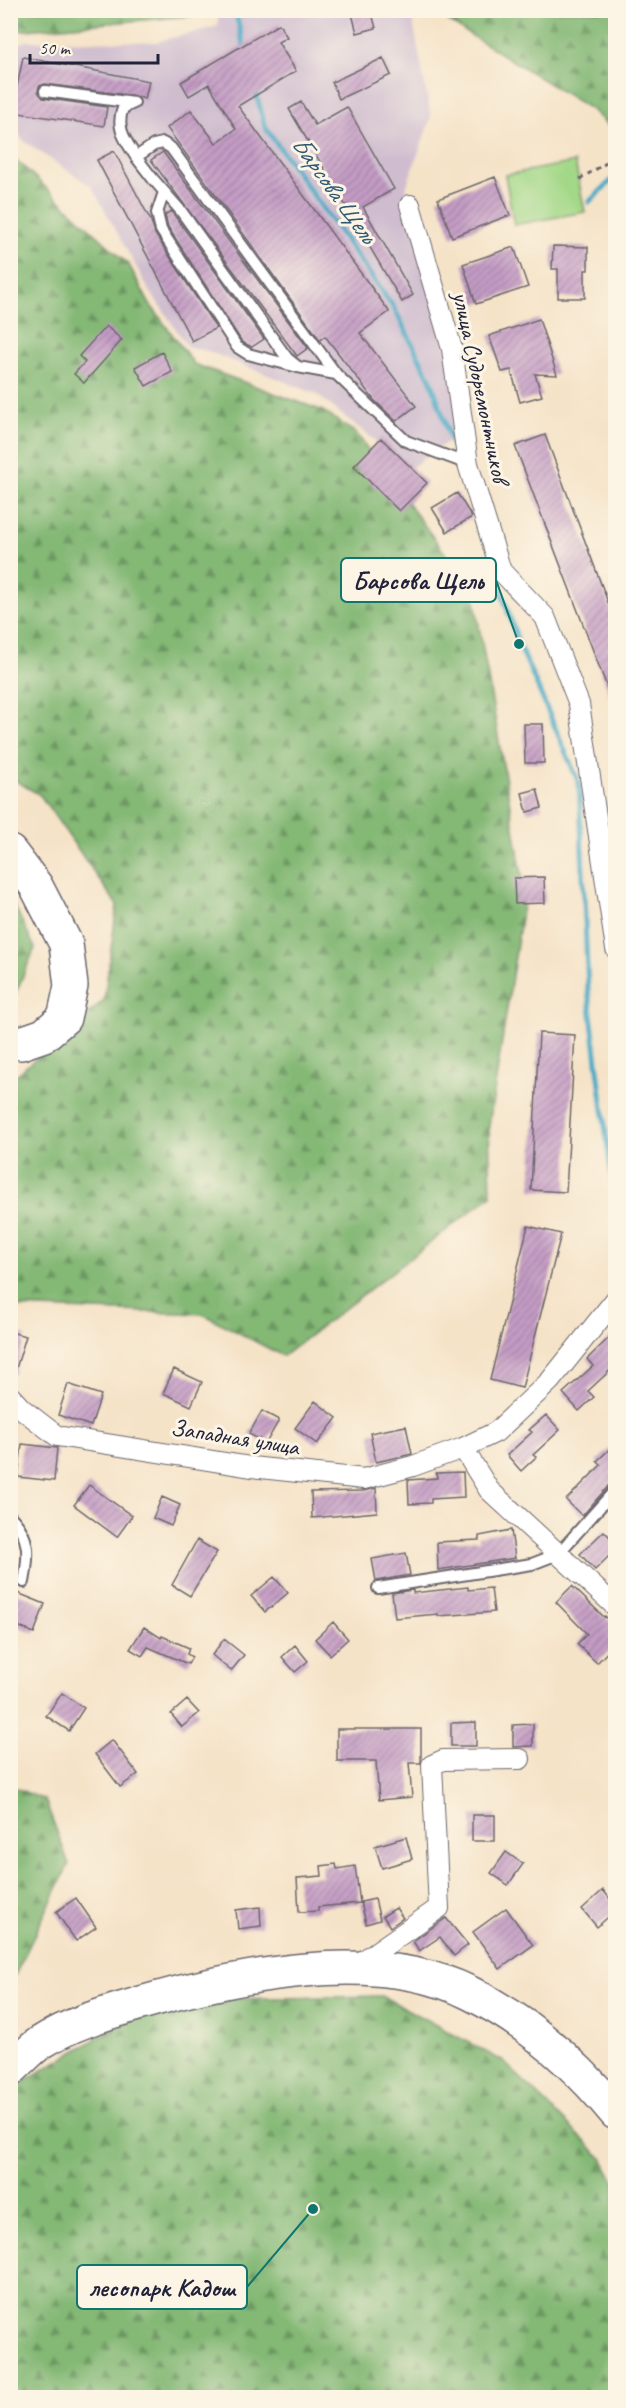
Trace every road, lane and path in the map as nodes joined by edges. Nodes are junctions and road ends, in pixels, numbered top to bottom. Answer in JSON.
{"nodes":[{"id":1,"x":45,"y":91,"type":"dead end"},
{"id":2,"x":136,"y":157,"type":"junction"},
{"id":3,"x":615,"y":157,"type":"edge"},
{"id":4,"x":580,"y":179,"type":"dead end"},
{"id":5,"x":164,"y":192,"type":"junction"},
{"id":6,"x":410,"y":205,"type":"dead end"},
{"id":7,"x":298,"y":367,"type":"junction"},
{"id":8,"x":336,"y":374,"type":"junction"},
{"id":9,"x":468,"y":464,"type":"junction"},
{"id":10,"x":10,"y":852,"type":"edge"},
{"id":11,"x":615,"y":949,"type":"edge"},
{"id":12,"x":10,"y":1040,"type":"edge"},
{"id":13,"x":615,"y":1299,"type":"edge"},
{"id":14,"x":10,"y":1396,"type":"edge"},
{"id":15,"x":464,"y":1448,"type":"junction"},
{"id":16,"x":615,"y":1489,"type":"edge"},
{"id":17,"x":10,"y":1516,"type":"edge"},
{"id":18,"x":558,"y":1554,"type":"junction"},
{"id":19,"x":24,"y":1582,"type":"dead end"},
{"id":20,"x":378,"y":1588,"type":"dead end"},
{"id":21,"x":615,"y":1607,"type":"edge"},
{"id":22,"x":519,"y":1759,"type":"dead end"},
{"id":23,"x":354,"y":1968,"type":"junction"},
{"id":24,"x":10,"y":2070,"type":"edge"},
{"id":25,"x":615,"y":2113,"type":"edge"}],
"edges":[{"from":1,"to":2,"type":"lane"},
{"from":2,"to":5,"type":"lane"},
{"from":2,"to":8,"type":"lane"},
{"from":3,"to":4,"type":"path"},
{"from":5,"to":7,"type":"lane"},
{"from":5,"to":7,"type":"lane"},
{"from":6,"to":9,"type":"street","name":"улица Судоремонтников"},
{"from":7,"to":8,"type":"lane"},
{"from":8,"to":9,"type":"lane"},
{"from":9,"to":11,"type":"street","name":"улица Судоремонтников"},
{"from":10,"to":12,"type":"highway"},
{"from":13,"to":15,"type":"street","name":"Западная улица"},
{"from":14,"to":15,"type":"street","name":"Западная улица"},
{"from":15,"to":18,"type":"street"},
{"from":16,"to":18,"type":"lane"},
{"from":17,"to":19,"type":"lane"},
{"from":18,"to":20,"type":"lane"},
{"from":18,"to":21,"type":"street"},
{"from":22,"to":23,"type":"street"},
{"from":23,"to":24,"type":"highway"},
{"from":23,"to":25,"type":"highway"}]}
